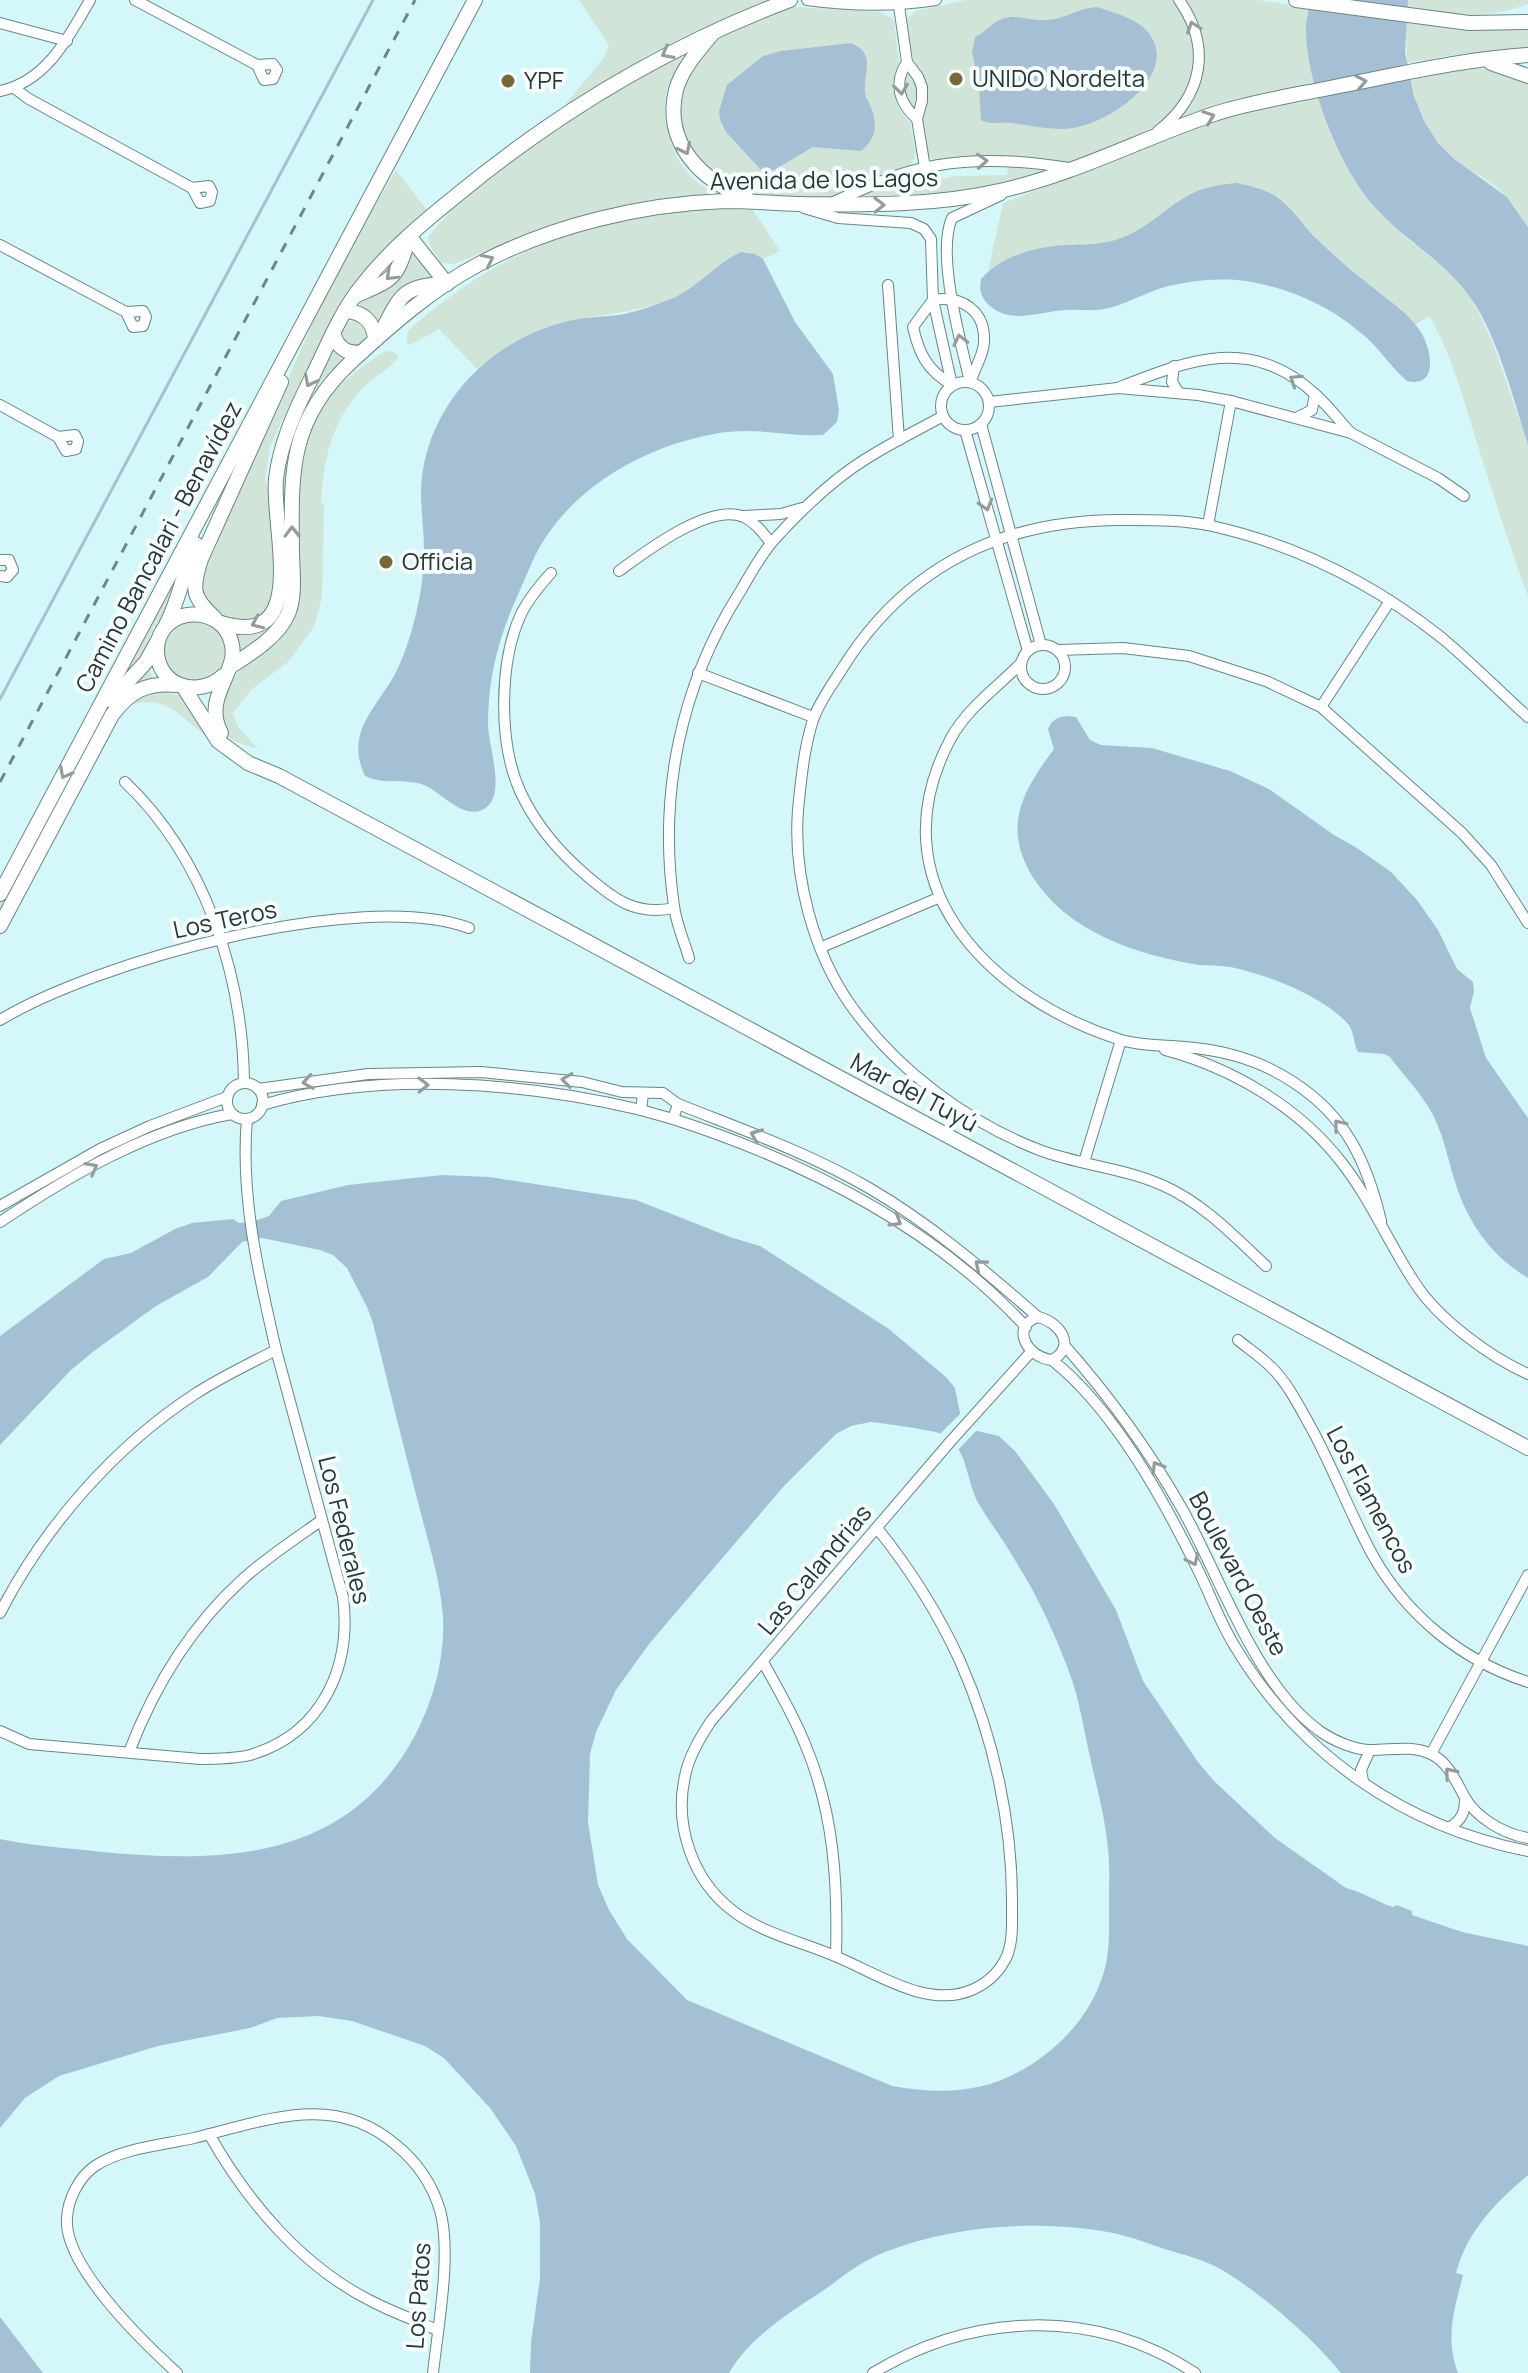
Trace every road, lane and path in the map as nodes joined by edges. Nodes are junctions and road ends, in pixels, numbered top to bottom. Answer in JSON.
{"nodes":[{"id":1,"x":90,"y":0,"type":"edge"},
{"id":2,"x":135,"y":0,"type":"edge"},
{"id":3,"x":475,"y":0,"type":"edge"},
{"id":4,"x":790,"y":0,"type":"edge"},
{"id":5,"x":807,"y":0,"type":"edge"},
{"id":6,"x":936,"y":0,"type":"edge"},
{"id":7,"x":1179,"y":0,"type":"edge"},
{"id":8,"x":1296,"y":0,"type":"edge"},
{"id":9,"x":899,"y":6,"type":"junction"},
{"id":10,"x":1528,"y":10,"type":"edge"},
{"id":11,"x":1528,"y":22,"type":"edge"},
{"id":12,"x":0,"y":23,"type":"edge"},
{"id":13,"x":1492,"y":24,"type":"junction"},
{"id":14,"x":716,"y":30,"type":"junction"},
{"id":15,"x":67,"y":41,"type":"junction"},
{"id":16,"x":1528,"y":55,"type":"edge"},
{"id":17,"x":1483,"y":60,"type":"junction"},
{"id":18,"x":907,"y":62,"type":"junction"},
{"id":19,"x":257,"y":65,"type":"dead end"},
{"id":20,"x":1528,"y":76,"type":"edge"},
{"id":21,"x":14,"y":88,"type":"junction"},
{"id":22,"x":0,"y":91,"type":"edge"},
{"id":23,"x":917,"y":119,"type":"junction"},
{"id":24,"x":1147,"y":140,"type":"junction"},
{"id":25,"x":925,"y":168,"type":"junction"},
{"id":26,"x":1076,"y":169,"type":"junction"},
{"id":27,"x":1029,"y":184,"type":"junction"},
{"id":28,"x":192,"y":188,"type":"dead end"},
{"id":29,"x":759,"y":202,"type":"junction"},
{"id":30,"x":790,"y":204,"type":"junction"},
{"id":31,"x":827,"y":204,"type":"junction"},
{"id":32,"x":409,"y":236,"type":"junction"},
{"id":33,"x":0,"y":245,"type":"edge"},
{"id":34,"x":323,"y":282,"type":"junction"},
{"id":35,"x":447,"y":284,"type":"junction"},
{"id":36,"x":888,"y":285,"type":"dead end"},
{"id":37,"x":950,"y":297,"type":"junction"},
{"id":38,"x":933,"y":300,"type":"junction"},
{"id":39,"x":345,"y":311,"type":"junction"},
{"id":40,"x":126,"y":312,"type":"dead end"},
{"id":41,"x":333,"y":333,"type":"junction"},
{"id":42,"x":377,"y":338,"type":"junction"},
{"id":43,"x":362,"y":352,"type":"junction"},
{"id":44,"x":1174,"y":366,"type":"junction"},
{"id":45,"x":274,"y":377,"type":"junction"},
{"id":46,"x":970,"y":382,"type":"junction"},
{"id":47,"x":952,"y":385,"type":"junction"},
{"id":48,"x":1118,"y":388,"type":"junction"},
{"id":49,"x":1179,"y":393,"type":"junction"},
{"id":50,"x":1315,"y":394,"type":"junction"},
{"id":51,"x":1231,"y":401,"type":"junction"},
{"id":52,"x":989,"y":402,"type":"junction"},
{"id":53,"x":0,"y":405,"type":"edge"},
{"id":54,"x":943,"y":416,"type":"junction"},
{"id":55,"x":1298,"y":417,"type":"junction"},
{"id":56,"x":981,"y":424,"type":"junction"},
{"id":57,"x":965,"y":430,"type":"junction"},
{"id":58,"x":1351,"y":433,"type":"junction"},
{"id":59,"x":58,"y":437,"type":"dead end"},
{"id":60,"x":899,"y":440,"type":"junction"},
{"id":61,"x":1464,"y":496,"type":"dead end"},
{"id":62,"x":809,"y":506,"type":"junction"},
{"id":63,"x":741,"y":516,"type":"junction"},
{"id":64,"x":1208,"y":525,"type":"junction"},
{"id":65,"x":1009,"y":534,"type":"junction"},
{"id":66,"x":996,"y":539,"type":"junction"},
{"id":67,"x":771,"y":543,"type":"junction"},
{"id":68,"x":0,"y":560,"type":"edge"},
{"id":69,"x":619,"y":571,"type":"dead end"},
{"id":70,"x":551,"y":573,"type":"dead end"},
{"id":71,"x":0,"y":576,"type":"edge"},
{"id":72,"x":1390,"y":601,"type":"junction"},
{"id":73,"x":218,"y":621,"type":"junction"},
{"id":74,"x":162,"y":632,"type":"junction"},
{"id":75,"x":1041,"y":645,"type":"junction"},
{"id":76,"x":1091,"y":648,"type":"junction"},
{"id":77,"x":1057,"y":650,"type":"junction"},
{"id":78,"x":1028,"y":651,"type":"junction"},
{"id":79,"x":1021,"y":663,"type":"junction"},
{"id":80,"x":1064,"y":668,"type":"junction"},
{"id":81,"x":226,"y":672,"type":"junction"},
{"id":82,"x":698,"y":673,"type":"junction"},
{"id":83,"x":1029,"y":684,"type":"junction"},
{"id":84,"x":996,"y":685,"type":"junction"},
{"id":85,"x":181,"y":686,"type":"junction"},
{"id":86,"x":1321,"y":707,"type":"junction"},
{"id":87,"x":813,"y":717,"type":"junction"},
{"id":88,"x":1528,"y":717,"type":"edge"},
{"id":89,"x":83,"y":739,"type":"junction"},
{"id":90,"x":279,"y":776,"type":"junction"},
{"id":91,"x":125,"y":782,"type":"dead end"},
{"id":92,"x":0,"y":894,"type":"edge"},
{"id":93,"x":938,"y":898,"type":"junction"},
{"id":94,"x":674,"y":908,"type":"junction"},
{"id":95,"x":1528,"y":923,"type":"edge"},
{"id":96,"x":0,"y":926,"type":"edge"},
{"id":97,"x":469,"y":928,"type":"dead end"},
{"id":98,"x":220,"y":939,"type":"junction"},
{"id":99,"x":822,"y":947,"type":"junction"},
{"id":100,"x":689,"y":958,"type":"dead end"},
{"id":101,"x":0,"y":1020,"type":"edge"},
{"id":102,"x":1121,"y":1040,"type":"junction"},
{"id":103,"x":1136,"y":1042,"type":"junction"},
{"id":104,"x":1235,"y":1054,"type":"junction"},
{"id":105,"x":456,"y":1071,"type":"junction"},
{"id":106,"x":1229,"y":1074,"type":"junction"},
{"id":107,"x":244,"y":1083,"type":"junction"},
{"id":108,"x":455,"y":1085,"type":"junction"},
{"id":109,"x":258,"y":1089,"type":"junction"},
{"id":110,"x":643,"y":1094,"type":"junction"},
{"id":111,"x":227,"y":1097,"type":"junction"},
{"id":112,"x":678,"y":1104,"type":"junction"},
{"id":113,"x":262,"y":1105,"type":"junction"},
{"id":114,"x":641,"y":1110,"type":"junction"},
{"id":115,"x":232,"y":1114,"type":"junction"},
{"id":116,"x":247,"y":1119,"type":"junction"},
{"id":117,"x":673,"y":1119,"type":"junction"},
{"id":118,"x":1358,"y":1151,"type":"junction"},
{"id":119,"x":1084,"y":1162,"type":"junction"},
{"id":120,"x":1342,"y":1162,"type":"junction"},
{"id":121,"x":46,"y":1177,"type":"junction"},
{"id":122,"x":869,"y":1188,"type":"junction"},
{"id":123,"x":53,"y":1189,"type":"junction"},
{"id":124,"x":862,"y":1199,"type":"junction"},
{"id":125,"x":0,"y":1206,"type":"edge"},
{"id":126,"x":1381,"y":1221,"type":"junction"},
{"id":127,"x":0,"y":1222,"type":"edge"},
{"id":128,"x":1266,"y":1266,"type":"dead end"},
{"id":129,"x":1038,"y":1317,"type":"junction"},
{"id":130,"x":1026,"y":1327,"type":"junction"},
{"id":131,"x":1238,"y":1340,"type":"dead end"},
{"id":132,"x":1065,"y":1346,"type":"junction"},
{"id":133,"x":276,"y":1350,"type":"junction"},
{"id":134,"x":1031,"y":1352,"type":"junction"},
{"id":135,"x":1052,"y":1360,"type":"junction"},
{"id":136,"x":1528,"y":1374,"type":"edge"},
{"id":137,"x":1528,"y":1448,"type":"edge"},
{"id":138,"x":1182,"y":1509,"type":"junction"},
{"id":139,"x":1171,"y":1515,"type":"junction"},
{"id":140,"x":322,"y":1520,"type":"junction"},
{"id":141,"x":877,"y":1528,"type":"junction"},
{"id":142,"x":1528,"y":1575,"type":"edge"},
{"id":143,"x":0,"y":1613,"type":"edge"},
{"id":144,"x":763,"y":1662,"type":"junction"},
{"id":145,"x":1483,"y":1662,"type":"junction"},
{"id":146,"x":1272,"y":1678,"type":"junction"},
{"id":147,"x":1528,"y":1682,"type":"edge"},
{"id":148,"x":1262,"y":1686,"type":"junction"},
{"id":149,"x":0,"y":1731,"type":"edge"},
{"id":150,"x":1370,"y":1750,"type":"junction"},
{"id":151,"x":129,"y":1752,"type":"junction"},
{"id":152,"x":1431,"y":1754,"type":"junction"},
{"id":153,"x":1363,"y":1781,"type":"junction"},
{"id":154,"x":1465,"y":1798,"type":"junction"},
{"id":155,"x":1450,"y":1827,"type":"junction"},
{"id":156,"x":1528,"y":1838,"type":"edge"},
{"id":157,"x":1528,"y":1851,"type":"edge"},
{"id":158,"x":836,"y":1956,"type":"junction"},
{"id":159,"x":209,"y":2134,"type":"junction"},
{"id":160,"x":437,"y":2330,"type":"junction"},
{"id":161,"x":177,"y":2373,"type":"edge"},
{"id":162,"x":433,"y":2373,"type":"edge"},
{"id":163,"x":873,"y":2373,"type":"edge"},
{"id":164,"x":1195,"y":2373,"type":"edge"}],
"edges":[{"from":1,"to":15,"type":"street"},
{"from":2,"to":19,"type":"street"},
{"from":3,"to":34,"type":"street","name":"Camino Bancalari - Benavídez"},
{"from":4,"to":14,"type":"street"},
{"from":5,"to":9,"type":"street"},
{"from":6,"to":9,"type":"street"},
{"from":24,"to":7,"type":"street","one_way":true},
{"from":8,"to":13,"type":"street"},
{"from":9,"to":18,"type":"street"},
{"from":10,"to":13,"type":"street"},
{"from":11,"to":13,"type":"street"},
{"from":12,"to":15,"type":"street"},
{"from":14,"to":29,"type":"street","one_way":true},
{"from":14,"to":32,"type":"street","one_way":true},
{"from":15,"to":21,"type":"street"},
{"from":16,"to":17,"type":"street","name":"Avenida de los Lagos"},
{"from":17,"to":20,"type":"street"},
{"from":24,"to":17,"type":"street","name":"Avenida de los Lagos","one_way":true},
{"from":18,"to":23,"type":"street"},
{"from":18,"to":23,"type":"street","one_way":true},
{"from":21,"to":22,"type":"street"},
{"from":21,"to":28,"type":"street"},
{"from":23,"to":25,"type":"street"},
{"from":24,"to":26,"type":"street","name":"Avenida de los Lagos"},
{"from":25,"to":26,"type":"street","one_way":true},
{"from":25,"to":31,"type":"street"},
{"from":26,"to":27,"type":"street","name":"Avenida de los Lagos"},
{"from":31,"to":27,"type":"street","name":"Avenida de los Lagos","one_way":true},
{"from":27,"to":37,"type":"street"},
{"from":29,"to":30,"type":"street","name":"Avenida de los Lagos"},
{"from":35,"to":29,"type":"street","name":"Avenida de los Lagos","one_way":true},
{"from":30,"to":31,"type":"street","name":"Avenida de los Lagos"},
{"from":30,"to":38,"type":"street"},
{"from":32,"to":35,"type":"street"},
{"from":32,"to":39,"type":"street","one_way":true},
{"from":33,"to":40,"type":"street"},
{"from":34,"to":45,"type":"street","name":"Camino Bancalari - Benavídez"},
{"from":34,"to":73,"type":"street","name":"Camino Bancalari - Benavídez"},
{"from":35,"to":42,"type":"street","name":"Avenida de los Lagos"},
{"from":36,"to":60,"type":"street"},
{"from":37,"to":38,"type":"street"},
{"from":46,"to":37,"type":"street","one_way":true},
{"from":37,"to":46,"type":"street"},
{"from":38,"to":47,"type":"street"},
{"from":38,"to":47,"type":"street"},
{"from":39,"to":41,"type":"street"},
{"from":39,"to":42,"type":"street"},
{"from":41,"to":43,"type":"street"},
{"from":41,"to":73,"type":"street","one_way":true},
{"from":42,"to":43,"type":"street"},
{"from":81,"to":43,"type":"street","one_way":true},
{"from":44,"to":48,"type":"street"},
{"from":44,"to":49,"type":"street"},
{"from":50,"to":44,"type":"street","one_way":true},
{"from":45,"to":74,"type":"street","name":"Camino Bancalari - Benavídez"},
{"from":45,"to":89,"type":"street","name":"Camino Bancalari - Benavídez"},
{"from":46,"to":47,"type":"street"},
{"from":46,"to":52,"type":"street"},
{"from":47,"to":54,"type":"street"},
{"from":48,"to":49,"type":"street"},
{"from":48,"to":52,"type":"street"},
{"from":49,"to":51,"type":"street"},
{"from":50,"to":55,"type":"street"},
{"from":50,"to":58,"type":"street"},
{"from":51,"to":55,"type":"street"},
{"from":51,"to":64,"type":"street"},
{"from":52,"to":56,"type":"street"},
{"from":53,"to":59,"type":"street"},
{"from":54,"to":57,"type":"street"},
{"from":54,"to":60,"type":"street"},
{"from":55,"to":58,"type":"street"},
{"from":56,"to":57,"type":"street"},
{"from":56,"to":65,"type":"street"},
{"from":57,"to":66,"type":"street","one_way":true},
{"from":58,"to":61,"type":"street"},
{"from":60,"to":62,"type":"street"},
{"from":62,"to":63,"type":"street"},
{"from":62,"to":67,"type":"street"},
{"from":63,"to":67,"type":"street"},
{"from":63,"to":69,"type":"street"},
{"from":64,"to":65,"type":"street"},
{"from":64,"to":72,"type":"street"},
{"from":65,"to":66,"type":"street"},
{"from":65,"to":75,"type":"street"},
{"from":66,"to":78,"type":"street"},
{"from":66,"to":87,"type":"street"},
{"from":67,"to":82,"type":"street"},
{"from":68,"to":71,"type":"street"},
{"from":70,"to":94,"type":"street"},
{"from":72,"to":86,"type":"street"},
{"from":72,"to":88,"type":"street"},
{"from":73,"to":74,"type":"street"},
{"from":73,"to":81,"type":"street"},
{"from":74,"to":85,"type":"street"},
{"from":74,"to":89,"type":"street","name":"Camino Bancalari - Benavídez"},
{"from":75,"to":77,"type":"street"},
{"from":75,"to":78,"type":"street"},
{"from":76,"to":77,"type":"street"},
{"from":76,"to":80,"type":"street"},
{"from":76,"to":86,"type":"street"},
{"from":77,"to":80,"type":"street"},
{"from":78,"to":79,"type":"street"},
{"from":79,"to":83,"type":"street"},
{"from":79,"to":84,"type":"street"},
{"from":80,"to":83,"type":"street"},
{"from":81,"to":85,"type":"street"},
{"from":81,"to":90,"type":"street"},
{"from":82,"to":87,"type":"street"},
{"from":82,"to":94,"type":"street"},
{"from":83,"to":84,"type":"street"},
{"from":84,"to":93,"type":"street"},
{"from":85,"to":90,"type":"street"},
{"from":85,"to":96,"type":"street","name":"Camino Bancalari - Benavídez"},
{"from":86,"to":95,"type":"street"},
{"from":87,"to":99,"type":"street"},
{"from":89,"to":92,"type":"street","name":"Camino Bancalari - Benavídez","one_way":true},
{"from":90,"to":137,"type":"street","name":"Mar del Tuyú"},
{"from":91,"to":98,"type":"street"},
{"from":93,"to":99,"type":"street"},
{"from":93,"to":102,"type":"street"},
{"from":94,"to":100,"type":"street"},
{"from":97,"to":98,"type":"street","name":"Los Teros"},
{"from":98,"to":101,"type":"street","name":"Los Teros"},
{"from":98,"to":107,"type":"street"},
{"from":99,"to":119,"type":"street"},
{"from":102,"to":103,"type":"street"},
{"from":102,"to":119,"type":"street"},
{"from":103,"to":104,"type":"street"},
{"from":103,"to":106,"type":"street"},
{"from":104,"to":106,"type":"street"},
{"from":118,"to":104,"type":"street","one_way":true},
{"from":105,"to":108,"type":"street"},
{"from":105,"to":109,"type":"street","one_way":true},
{"from":110,"to":105,"type":"street","one_way":true},
{"from":106,"to":120,"type":"street"},
{"from":107,"to":109,"type":"street"},
{"from":107,"to":111,"type":"street"},
{"from":113,"to":108,"type":"street","one_way":true},
{"from":108,"to":114,"type":"street"},
{"from":109,"to":113,"type":"street"},
{"from":110,"to":112,"type":"street"},
{"from":110,"to":114,"type":"street"},
{"from":111,"to":115,"type":"street"},
{"from":111,"to":121,"type":"street"},
{"from":112,"to":117,"type":"street"},
{"from":122,"to":112,"type":"street","one_way":true},
{"from":113,"to":116,"type":"street"},
{"from":114,"to":117,"type":"street"},
{"from":115,"to":116,"type":"street"},
{"from":123,"to":115,"type":"street","one_way":true},
{"from":116,"to":133,"type":"street","name":"Los Federales"},
{"from":117,"to":124,"type":"street"},
{"from":118,"to":120,"type":"street"},
{"from":118,"to":126,"type":"street"},
{"from":119,"to":128,"type":"street"},
{"from":120,"to":126,"type":"street"},
{"from":121,"to":123,"type":"street"},
{"from":121,"to":125,"type":"street"},
{"from":122,"to":124,"type":"street"},
{"from":129,"to":122,"type":"street","one_way":true},
{"from":123,"to":127,"type":"street"},
{"from":124,"to":130,"type":"street","one_way":true},
{"from":126,"to":136,"type":"street"},
{"from":129,"to":130,"type":"street"},
{"from":129,"to":132,"type":"street"},
{"from":130,"to":134,"type":"street"},
{"from":131,"to":145,"type":"street","name":"Los Flamencos"},
{"from":132,"to":135,"type":"street"},
{"from":138,"to":132,"type":"street","name":"Boulevard Oeste","one_way":true},
{"from":133,"to":140,"type":"street","name":"Los Federales"},
{"from":133,"to":143,"type":"street"},
{"from":134,"to":135,"type":"street"},
{"from":134,"to":141,"type":"street","name":"Las Calandrias"},
{"from":135,"to":139,"type":"street","name":"Boulevard Oeste"},
{"from":138,"to":139,"type":"street"},
{"from":138,"to":146,"type":"street","name":"Boulevard Oeste"},
{"from":139,"to":148,"type":"street","name":"Boulevard Oeste","one_way":true},
{"from":140,"to":151,"type":"street"},
{"from":140,"to":151,"type":"street","name":"Los Federales"},
{"from":141,"to":144,"type":"street","name":"Las Calandrias"},
{"from":141,"to":158,"type":"street","name":"Las Calandrias"},
{"from":142,"to":145,"type":"street"},
{"from":144,"to":158,"type":"street"},
{"from":144,"to":158,"type":"street","name":"Las Calandrias"},
{"from":145,"to":147,"type":"street","name":"Los Flamencos"},
{"from":145,"to":152,"type":"street"},
{"from":146,"to":148,"type":"street"},
{"from":146,"to":150,"type":"street","name":"Boulevard Oeste"},
{"from":148,"to":153,"type":"street","name":"Boulevard Oeste"},
{"from":149,"to":151,"type":"street","name":"Los Federales"},
{"from":150,"to":152,"type":"street","name":"Boulevard Oeste"},
{"from":150,"to":153,"type":"street"},
{"from":154,"to":152,"type":"street","one_way":true},
{"from":153,"to":155,"type":"street","name":"Boulevard Oeste"},
{"from":154,"to":155,"type":"street"},
{"from":154,"to":156,"type":"street"},
{"from":155,"to":157,"type":"street","name":"Boulevard Oeste"},
{"from":159,"to":160,"type":"street"},
{"from":159,"to":160,"type":"street","name":"Los Patos"},
{"from":159,"to":161,"type":"street","name":"Los Patos"},
{"from":160,"to":162,"type":"street","name":"Los Patos"},
{"from":163,"to":164,"type":"street"}]}
